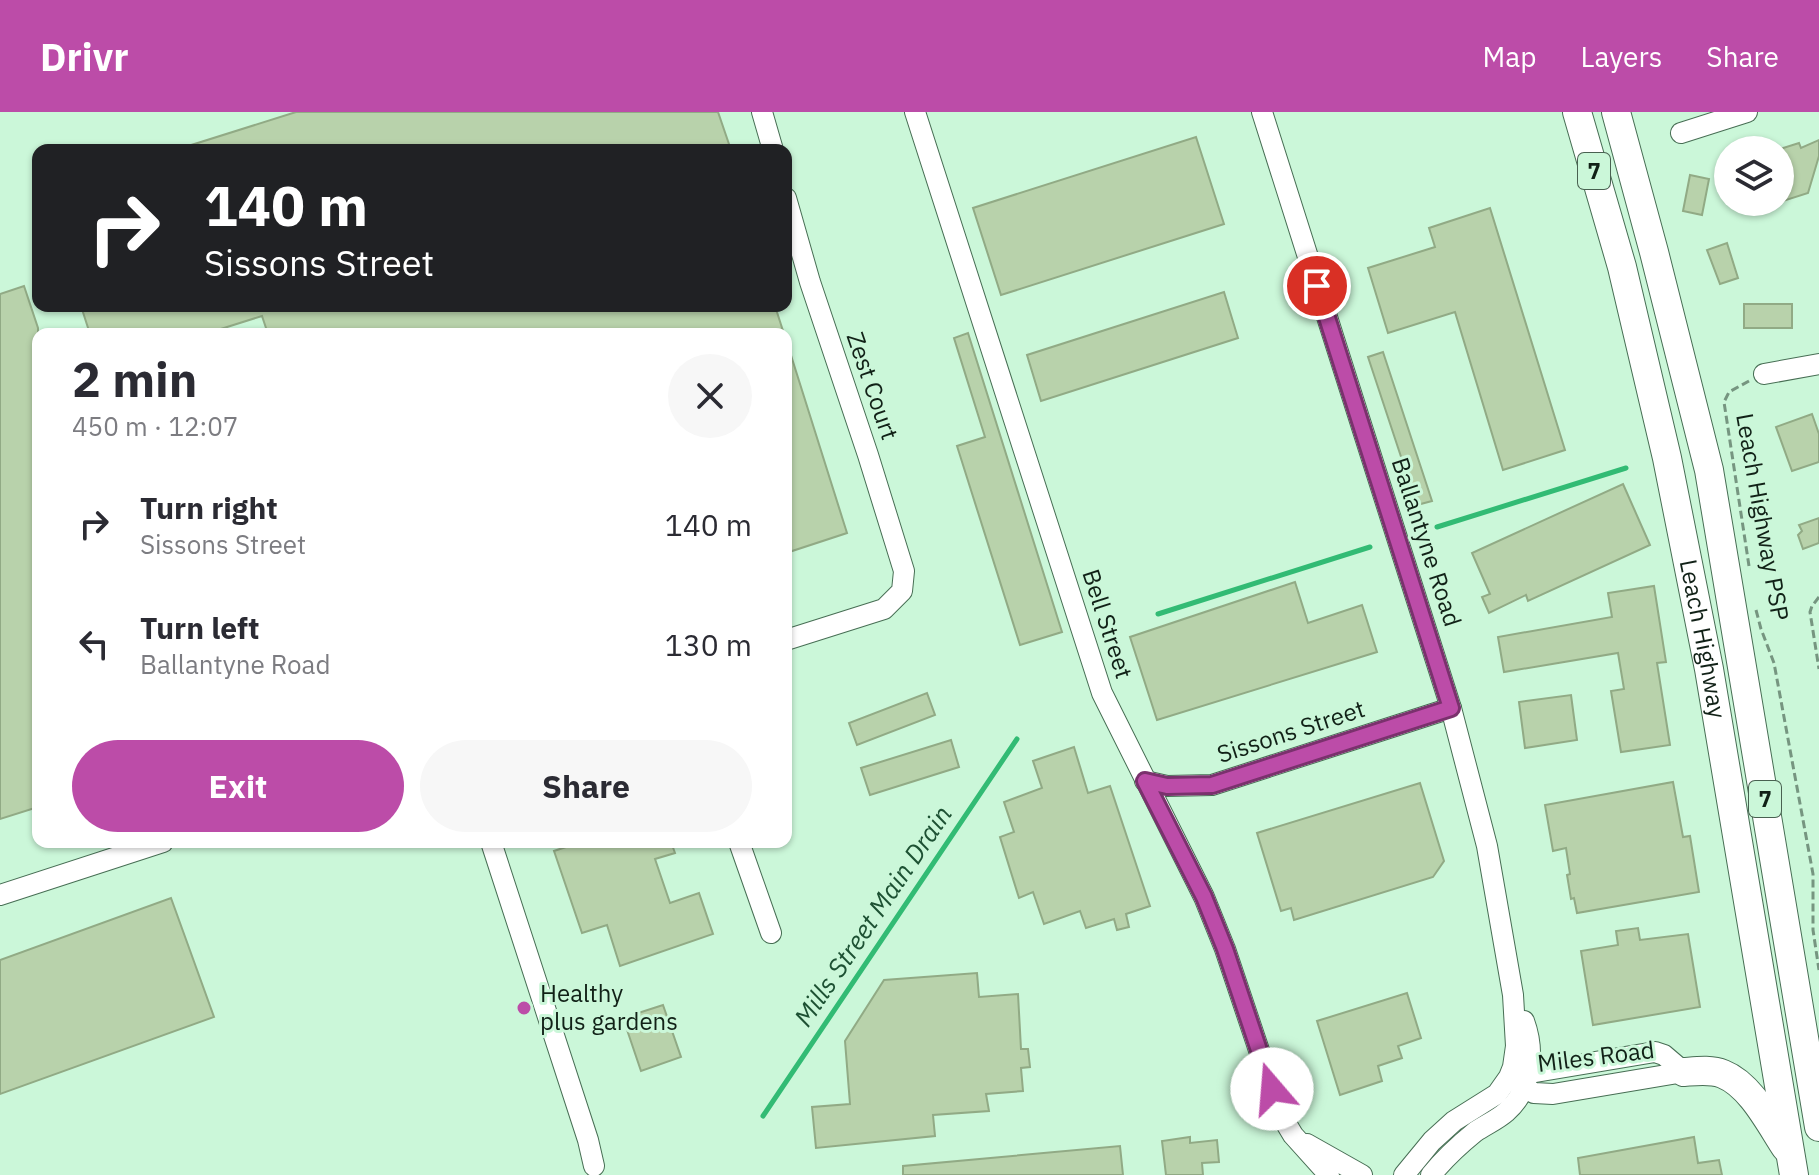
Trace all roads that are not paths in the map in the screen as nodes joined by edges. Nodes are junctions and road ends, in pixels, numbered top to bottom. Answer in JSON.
{"nodes":[{"id":1,"x":762,"y":112,"type":"edge"},
{"id":2,"x":915,"y":112,"type":"edge"},
{"id":3,"x":1262,"y":112,"type":"edge"},
{"id":4,"x":1565,"y":112,"type":"edge"},
{"id":5,"x":1577,"y":112,"type":"edge"},
{"id":6,"x":1616,"y":112,"type":"edge"},
{"id":7,"x":1747,"y":112,"type":"edge"},
{"id":8,"x":1681,"y":133,"type":"dead end"},
{"id":9,"x":771,"y":144,"type":"edge"},
{"id":10,"x":792,"y":219,"type":"edge"},
{"id":11,"x":1611,"y":231,"type":"junction"},
{"id":12,"x":1819,"y":364,"type":"edge"},
{"id":13,"x":1764,"y":374,"type":"road end"},
{"id":14,"x":792,"y":638,"type":"edge"},
{"id":15,"x":1451,"y":708,"type":"junction"},
{"id":16,"x":1145,"y":781,"type":"junction"},
{"id":17,"x":145,"y":848,"type":"edge"},
{"id":18,"x":493,"y":848,"type":"edge"},
{"id":19,"x":741,"y":848,"type":"edge"},
{"id":20,"x":0,"y":895,"type":"edge"},
{"id":21,"x":771,"y":933,"type":"dead end"},
{"id":22,"x":1513,"y":995,"type":"junction"},
{"id":23,"x":1674,"y":1063,"type":"junction"},
{"id":24,"x":1527,"y":1077,"type":"junction"},
{"id":25,"x":1819,"y":1127,"type":"edge"},
{"id":26,"x":1293,"y":1135,"type":"junction"},
{"id":27,"x":1792,"y":1165,"type":"edge"},
{"id":28,"x":594,"y":1166,"type":"dead end"},
{"id":29,"x":1329,"y":1175,"type":"edge"},
{"id":30,"x":1362,"y":1175,"type":"edge"},
{"id":31,"x":1404,"y":1175,"type":"edge"},
{"id":32,"x":1431,"y":1175,"type":"edge"}],
"edges":[{"from":1,"to":9,"type":"street"},
{"from":2,"to":16,"type":"street","name":"Bell Street"},
{"from":3,"to":15,"type":"street","name":"Ballantyne Road"},
{"from":4,"to":11,"type":"highway"},
{"from":5,"to":11,"type":"highway","name":"Leach Highway","number":"7"},
{"from":6,"to":25,"type":"highway","name":"Leach Highway","number":"7"},
{"from":7,"to":8,"type":"street"},
{"from":10,"to":14,"type":"street","name":"Zest Court"},
{"from":11,"to":27,"type":"highway","name":"Leach Highway","number":"7"},
{"from":12,"to":13,"type":"street"},
{"from":15,"to":16,"type":"street","name":"Sissons Street"},
{"from":15,"to":22,"type":"street","name":"Ballantyne Road"},
{"from":16,"to":26,"type":"street","name":"Bell Street"},
{"from":17,"to":20,"type":"street"},
{"from":18,"to":28,"type":"street"},
{"from":19,"to":21,"type":"street"},
{"from":22,"to":24,"type":"street","name":"Ballantyne Road"},
{"from":22,"to":24,"type":"street","name":"Ballantyne Road"},
{"from":23,"to":24,"type":"street","name":"Miles Road"},
{"from":23,"to":24,"type":"street","name":"Miles Road"},
{"from":23,"to":27,"type":"highway"},
{"from":24,"to":31,"type":"street","name":"Miles Road"},
{"from":24,"to":32,"type":"street","name":"Miles Road"},
{"from":26,"to":29,"type":"street","name":"Bell Street"},
{"from":26,"to":30,"type":"street"}]}
